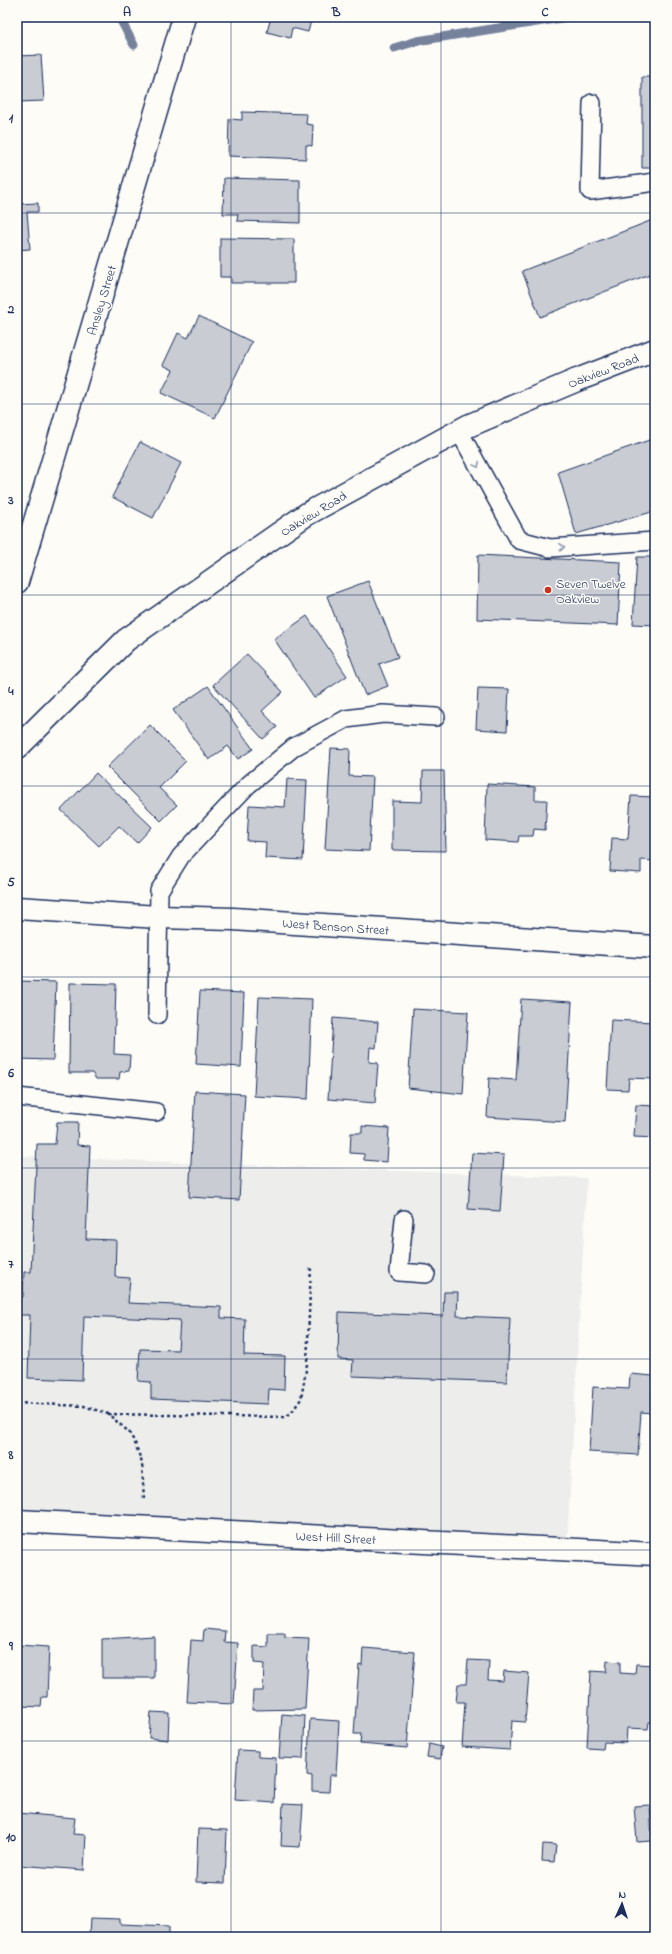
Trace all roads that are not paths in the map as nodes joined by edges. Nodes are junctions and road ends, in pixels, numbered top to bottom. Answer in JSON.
{"nodes":[{"id":1,"x":184,"y":17,"type":"edge"},
{"id":2,"x":592,"y":103,"type":"dead end"},
{"id":3,"x":655,"y":182,"type":"edge"},
{"id":4,"x":655,"y":350,"type":"edge"},
{"id":5,"x":459,"y":431,"type":"junction"},
{"id":6,"x":655,"y":541,"type":"edge"},
{"id":7,"x":17,"y":582,"type":"edge"},
{"id":8,"x":436,"y":717,"type":"dead end"},
{"id":9,"x":17,"y":748,"type":"edge"},
{"id":10,"x":17,"y":908,"type":"edge"},
{"id":11,"x":158,"y":917,"type":"junction"},
{"id":12,"x":655,"y":947,"type":"edge"},
{"id":13,"x":157,"y":1015,"type":"dead end"},
{"id":14,"x":17,"y":1096,"type":"edge"},
{"id":15,"x":156,"y":1112,"type":"dead end"},
{"id":16,"x":404,"y":1219,"type":"dead end"},
{"id":17,"x":426,"y":1274,"type":"dead end"},
{"id":18,"x":17,"y":1521,"type":"edge"},
{"id":19,"x":655,"y":1554,"type":"edge"}],
"edges":[{"from":1,"to":7,"type":"street","name":"Ansley Street"},
{"from":2,"to":3,"type":"lane"},
{"from":4,"to":5,"type":"street","name":"Oakview Road"},
{"from":5,"to":6,"type":"lane","one_way":true},
{"from":5,"to":9,"type":"street","name":"Oakview Road"},
{"from":8,"to":11,"type":"lane"},
{"from":10,"to":11,"type":"street","name":"West Benson Street"},
{"from":11,"to":12,"type":"street","name":"West Benson Street"},
{"from":11,"to":13,"type":"lane"},
{"from":14,"to":15,"type":"lane"},
{"from":16,"to":17,"type":"lane"},
{"from":18,"to":19,"type":"street","name":"West Hill Street"}]}
